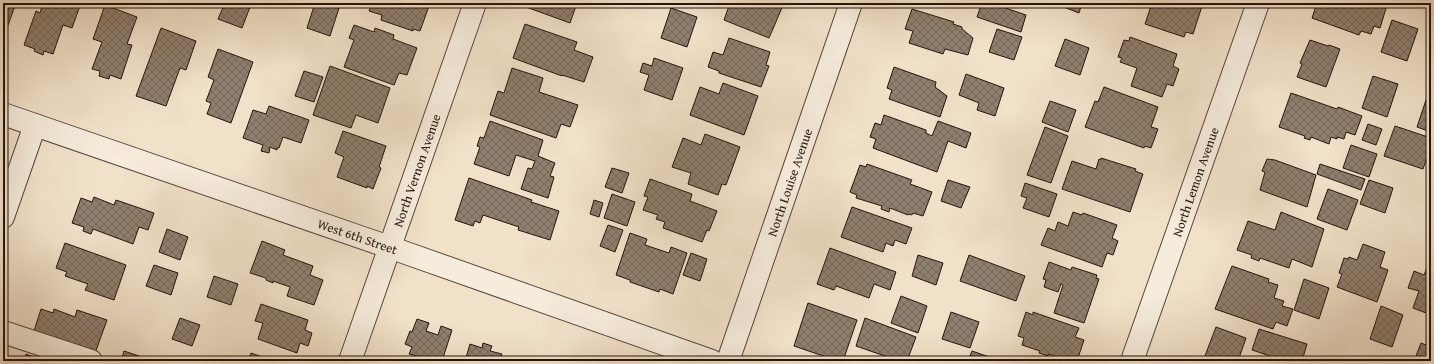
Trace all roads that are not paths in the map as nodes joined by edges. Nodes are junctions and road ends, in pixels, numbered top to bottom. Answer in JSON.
{"nodes":[{"id":1,"x":475,"y":3,"type":"edge"},
{"id":2,"x":851,"y":3,"type":"edge"},
{"id":3,"x":1258,"y":3,"type":"edge"},
{"id":4,"x":3,"y":114,"type":"edge"},
{"id":5,"x":36,"y":125,"type":"junction"},
{"id":6,"x":3,"y":217,"type":"edge"},
{"id":7,"x":389,"y":247,"type":"junction"},
{"id":8,"x":3,"y":332,"type":"edge"},
{"id":9,"x":91,"y":361,"type":"edge"},
{"id":10,"x":350,"y":361,"type":"edge"},
{"id":11,"x":712,"y":361,"type":"edge"},
{"id":12,"x":728,"y":361,"type":"edge"},
{"id":13,"x":1132,"y":361,"type":"edge"}],
"edges":[{"from":1,"to":7,"type":"street","name":"North Vernon Avenue"},
{"from":2,"to":12,"type":"street","name":"North Louise Avenue"},
{"from":3,"to":13,"type":"street","name":"North Lemon Avenue"},
{"from":4,"to":5,"type":"street","name":"West 6th Street"},
{"from":5,"to":6,"type":"street"},
{"from":5,"to":7,"type":"street","name":"West 6th Street"},
{"from":7,"to":10,"type":"street","name":"North Vernon Avenue"},
{"from":7,"to":11,"type":"street","name":"West 6th Street"},
{"from":8,"to":9,"type":"street"}]}
